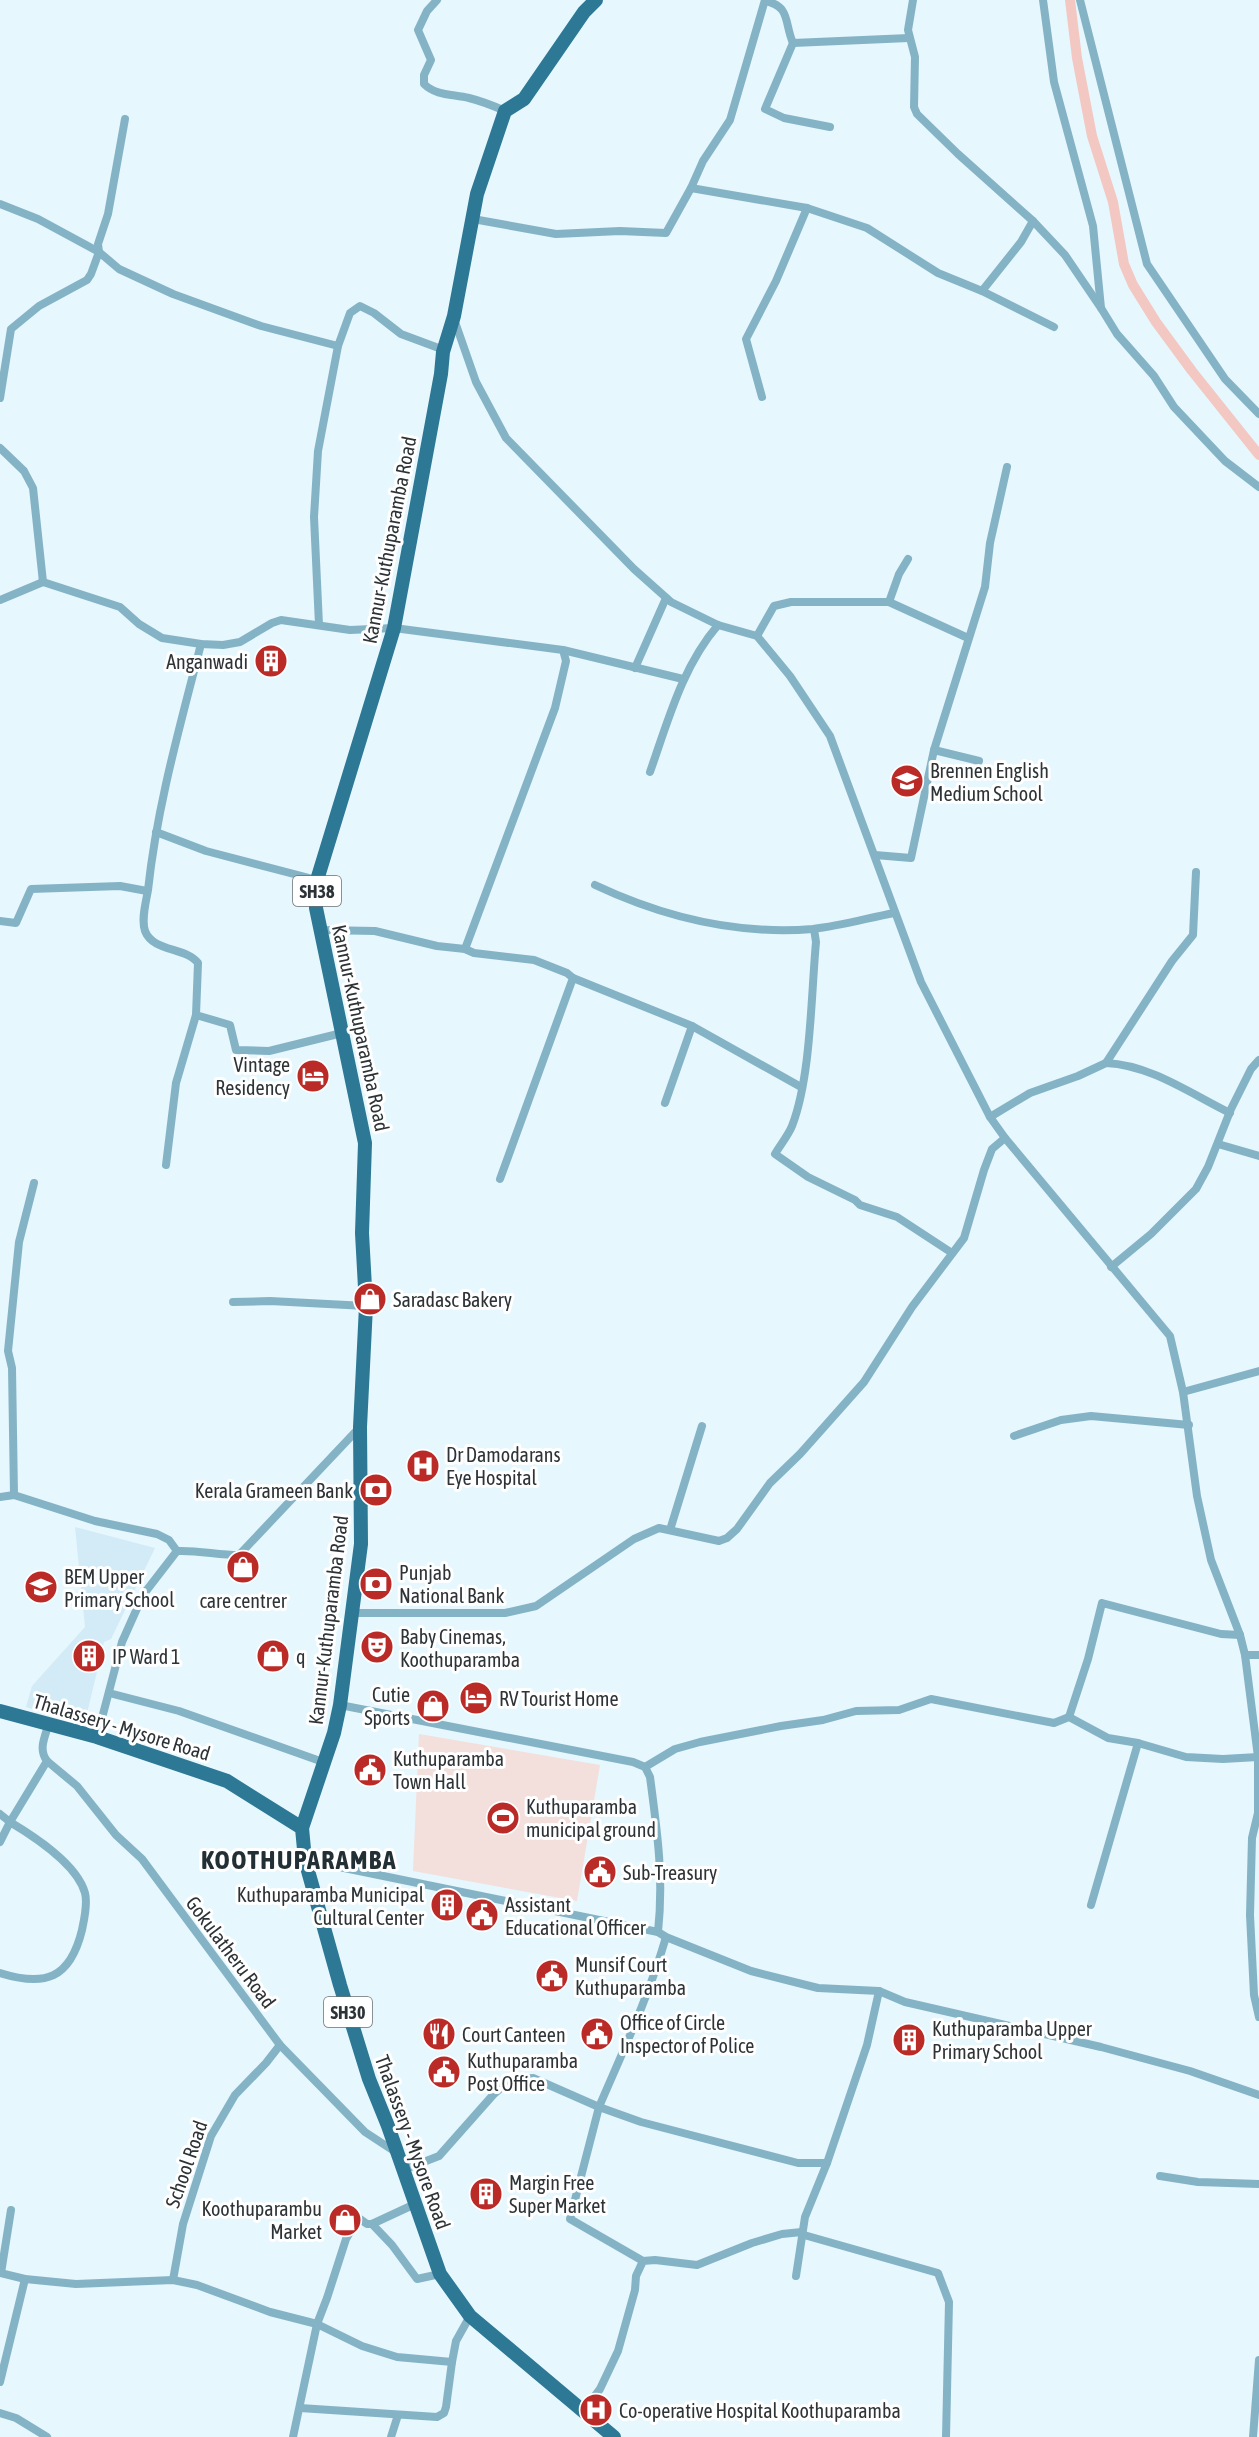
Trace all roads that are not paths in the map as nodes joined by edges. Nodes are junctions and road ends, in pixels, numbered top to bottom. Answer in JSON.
{"nodes":[{"id":1,"x":437,"y":0,"type":"edge"},
{"id":2,"x":596,"y":0,"type":"edge"},
{"id":3,"x":913,"y":0,"type":"edge"},
{"id":4,"x":1043,"y":0,"type":"edge"},
{"id":5,"x":1080,"y":0,"type":"edge"},
{"id":6,"x":765,"y":1,"type":"edge"},
{"id":7,"x":909,"y":38,"type":"junction"},
{"id":8,"x":792,"y":43,"type":"junction"},
{"id":9,"x":505,"y":111,"type":"junction"},
{"id":10,"x":125,"y":119,"type":"dead end"},
{"id":11,"x":830,"y":127,"type":"dead end"},
{"id":12,"x":691,"y":188,"type":"junction"},
{"id":13,"x":0,"y":204,"type":"edge"},
{"id":14,"x":807,"y":208,"type":"junction"},
{"id":15,"x":472,"y":219,"type":"junction"},
{"id":16,"x":1033,"y":221,"type":"junction"},
{"id":17,"x":99,"y":252,"type":"junction"},
{"id":18,"x":982,"y":291,"type":"junction"},
{"id":19,"x":1101,"y":308,"type":"junction"},
{"id":20,"x":454,"y":316,"type":"junction"},
{"id":21,"x":1054,"y":327,"type":"dead end"},
{"id":22,"x":338,"y":346,"type":"junction"},
{"id":23,"x":444,"y":350,"type":"junction"},
{"id":24,"x":762,"y":397,"type":"dead end"},
{"id":25,"x":0,"y":398,"type":"edge"},
{"id":26,"x":1259,"y":414,"type":"edge"},
{"id":27,"x":0,"y":448,"type":"edge"},
{"id":28,"x":1007,"y":467,"type":"dead end"},
{"id":29,"x":1259,"y":487,"type":"edge"},
{"id":30,"x":908,"y":559,"type":"dead end"},
{"id":31,"x":44,"y":582,"type":"junction"},
{"id":32,"x":666,"y":598,"type":"junction"},
{"id":33,"x":0,"y":600,"type":"edge"},
{"id":34,"x":889,"y":602,"type":"junction"},
{"id":35,"x":319,"y":625,"type":"junction"},
{"id":36,"x":717,"y":625,"type":"junction"},
{"id":37,"x":394,"y":628,"type":"junction"},
{"id":38,"x":757,"y":636,"type":"junction"},
{"id":39,"x":968,"y":638,"type":"junction"},
{"id":40,"x":201,"y":644,"type":"junction"},
{"id":41,"x":562,"y":650,"type":"junction"},
{"id":42,"x":635,"y":668,"type":"junction"},
{"id":43,"x":683,"y":679,"type":"junction"},
{"id":44,"x":934,"y":750,"type":"junction"},
{"id":45,"x":979,"y":761,"type":"dead end"},
{"id":46,"x":650,"y":772,"type":"dead end"},
{"id":47,"x":156,"y":832,"type":"junction"},
{"id":48,"x":875,"y":855,"type":"junction"},
{"id":49,"x":1196,"y":872,"type":"dead end"},
{"id":50,"x":317,"y":880,"type":"junction"},
{"id":51,"x":595,"y":885,"type":"dead end"},
{"id":52,"x":147,"y":891,"type":"junction"},
{"id":53,"x":894,"y":913,"type":"junction"},
{"id":54,"x":0,"y":921,"type":"edge"},
{"id":55,"x":814,"y":928,"type":"junction"},
{"id":56,"x":322,"y":930,"type":"junction"},
{"id":57,"x":465,"y":949,"type":"junction"},
{"id":58,"x":573,"y":978,"type":"junction"},
{"id":59,"x":196,"y":1015,"type":"junction"},
{"id":60,"x":692,"y":1026,"type":"junction"},
{"id":61,"x":342,"y":1033,"type":"junction"},
{"id":62,"x":1259,"y":1060,"type":"edge"},
{"id":63,"x":1106,"y":1063,"type":"junction"},
{"id":64,"x":801,"y":1087,"type":"junction"},
{"id":65,"x":665,"y":1103,"type":"dead end"},
{"id":66,"x":1230,"y":1113,"type":"junction"},
{"id":67,"x":990,"y":1117,"type":"junction"},
{"id":68,"x":1005,"y":1138,"type":"junction"},
{"id":69,"x":1218,"y":1144,"type":"junction"},
{"id":70,"x":1259,"y":1156,"type":"edge"},
{"id":71,"x":166,"y":1165,"type":"dead end"},
{"id":72,"x":500,"y":1179,"type":"dead end"},
{"id":73,"x":34,"y":1182,"type":"dead end"},
{"id":74,"x":952,"y":1253,"type":"junction"},
{"id":75,"x":1111,"y":1267,"type":"junction"},
{"id":76,"x":233,"y":1302,"type":"dead end"},
{"id":77,"x":366,"y":1306,"type":"junction"},
{"id":78,"x":1259,"y":1371,"type":"edge"},
{"id":79,"x":1183,"y":1392,"type":"junction"},
{"id":80,"x":1189,"y":1425,"type":"junction"},
{"id":81,"x":702,"y":1426,"type":"dead end"},
{"id":82,"x":360,"y":1427,"type":"junction"},
{"id":83,"x":1014,"y":1436,"type":"dead end"},
{"id":84,"x":14,"y":1495,"type":"junction"},
{"id":85,"x":0,"y":1497,"type":"edge"},
{"id":86,"x":670,"y":1530,"type":"junction"},
{"id":87,"x":177,"y":1551,"type":"junction"},
{"id":88,"x":351,"y":1613,"type":"junction"},
{"id":89,"x":1240,"y":1635,"type":"junction"},
{"id":90,"x":1245,"y":1655,"type":"junction"},
{"id":91,"x":1259,"y":1655,"type":"edge"},
{"id":92,"x":109,"y":1693,"type":"junction"},
{"id":93,"x":340,"y":1705,"type":"junction"},
{"id":94,"x":0,"y":1711,"type":"edge"},
{"id":95,"x":1069,"y":1717,"type":"junction"},
{"id":96,"x":49,"y":1723,"type":"junction"},
{"id":97,"x":97,"y":1737,"type":"junction"},
{"id":98,"x":1138,"y":1743,"type":"junction"},
{"id":99,"x":1257,"y":1757,"type":"junction"},
{"id":100,"x":47,"y":1761,"type":"junction"},
{"id":101,"x":323,"y":1762,"type":"junction"},
{"id":102,"x":645,"y":1767,"type":"junction"},
{"id":103,"x":1259,"y":1813,"type":"edge"},
{"id":104,"x":0,"y":1814,"type":"edge"},
{"id":105,"x":10,"y":1822,"type":"junction"},
{"id":106,"x":302,"y":1828,"type":"junction"},
{"id":107,"x":0,"y":1842,"type":"edge"},
{"id":108,"x":305,"y":1860,"type":"junction"},
{"id":109,"x":1091,"y":1905,"type":"dead end"},
{"id":110,"x":662,"y":1934,"type":"junction"},
{"id":111,"x":0,"y":1973,"type":"edge"},
{"id":112,"x":879,"y":1991,"type":"junction"},
{"id":113,"x":1259,"y":2017,"type":"edge"},
{"id":114,"x":280,"y":2045,"type":"junction"},
{"id":115,"x":1259,"y":2095,"type":"edge"},
{"id":116,"x":599,"y":2107,"type":"junction"},
{"id":117,"x":397,"y":2153,"type":"junction"},
{"id":118,"x":827,"y":2163,"type":"junction"},
{"id":119,"x":404,"y":2170,"type":"junction"},
{"id":120,"x":1160,"y":2176,"type":"dead end"},
{"id":121,"x":1259,"y":2184,"type":"edge"},
{"id":122,"x":415,"y":2205,"type":"junction"},
{"id":123,"x":11,"y":2210,"type":"dead end"},
{"id":124,"x":372,"y":2224,"type":"junction"},
{"id":125,"x":803,"y":2233,"type":"junction"},
{"id":126,"x":643,"y":2261,"type":"junction"},
{"id":127,"x":0,"y":2273,"type":"edge"},
{"id":128,"x":440,"y":2274,"type":"junction"},
{"id":129,"x":796,"y":2276,"type":"dead end"},
{"id":130,"x":25,"y":2279,"type":"junction"},
{"id":131,"x":173,"y":2280,"type":"junction"},
{"id":132,"x":470,"y":2316,"type":"junction"},
{"id":133,"x":317,"y":2324,"type":"junction"},
{"id":134,"x":1259,"y":2360,"type":"edge"},
{"id":135,"x":452,"y":2362,"type":"junction"},
{"id":136,"x":0,"y":2382,"type":"edge"},
{"id":137,"x":300,"y":2408,"type":"junction"},
{"id":138,"x":583,"y":2412,"type":"junction"},
{"id":139,"x":0,"y":2413,"type":"edge"},
{"id":140,"x":398,"y":2415,"type":"junction"},
{"id":141,"x":47,"y":2437,"type":"edge"},
{"id":142,"x":293,"y":2437,"type":"edge"},
{"id":143,"x":391,"y":2437,"type":"edge"},
{"id":144,"x":614,"y":2437,"type":"edge"},
{"id":145,"x":946,"y":2437,"type":"edge"},
{"id":146,"x":1253,"y":2437,"type":"edge"}],
"edges":[{"from":1,"to":9,"type":"street"},
{"from":2,"to":9,"type":"main road"},
{"from":3,"to":7,"type":"street"},
{"from":4,"to":19,"type":"street"},
{"from":5,"to":26,"type":"street"},
{"from":6,"to":8,"type":"street"},
{"from":6,"to":12,"type":"street"},
{"from":7,"to":8,"type":"street"},
{"from":7,"to":16,"type":"street"},
{"from":8,"to":11,"type":"street"},
{"from":9,"to":15,"type":"main road","name":"Kannur-Kuthuparamba Road","number":"SH38"},
{"from":10,"to":17,"type":"street"},
{"from":12,"to":14,"type":"street"},
{"from":12,"to":15,"type":"street"},
{"from":13,"to":17,"type":"street"},
{"from":14,"to":18,"type":"street"},
{"from":14,"to":24,"type":"street"},
{"from":15,"to":20,"type":"main road","name":"Kannur-Kuthuparamba Road","number":"SH38"},
{"from":16,"to":18,"type":"street"},
{"from":16,"to":19,"type":"street"},
{"from":17,"to":22,"type":"street"},
{"from":17,"to":25,"type":"street"},
{"from":18,"to":21,"type":"street"},
{"from":19,"to":29,"type":"street"},
{"from":20,"to":23,"type":"main road","name":"Kannur-Kuthuparamba Road","number":"SH38"},
{"from":20,"to":32,"type":"street"},
{"from":22,"to":23,"type":"street"},
{"from":22,"to":35,"type":"street"},
{"from":23,"to":37,"type":"main road","name":"Kannur-Kuthuparamba Road","number":"SH38"},
{"from":27,"to":31,"type":"street"},
{"from":28,"to":39,"type":"street"},
{"from":30,"to":34,"type":"street"},
{"from":31,"to":33,"type":"street"},
{"from":31,"to":40,"type":"street"},
{"from":32,"to":36,"type":"street"},
{"from":32,"to":42,"type":"street"},
{"from":34,"to":38,"type":"street"},
{"from":34,"to":39,"type":"street"},
{"from":35,"to":37,"type":"street"},
{"from":35,"to":40,"type":"street"},
{"from":36,"to":38,"type":"street"},
{"from":36,"to":43,"type":"street"},
{"from":37,"to":41,"type":"street"},
{"from":37,"to":50,"type":"main road","name":"Kannur-Kuthuparamba Road","number":"SH38"},
{"from":38,"to":48,"type":"street"},
{"from":39,"to":44,"type":"street"},
{"from":40,"to":47,"type":"street"},
{"from":41,"to":42,"type":"street"},
{"from":41,"to":57,"type":"street"},
{"from":42,"to":43,"type":"street"},
{"from":43,"to":46,"type":"street"},
{"from":44,"to":45,"type":"street"},
{"from":44,"to":48,"type":"street"},
{"from":47,"to":50,"type":"street"},
{"from":47,"to":52,"type":"street"},
{"from":48,"to":53,"type":"street"},
{"from":49,"to":63,"type":"street"},
{"from":50,"to":56,"type":"main road","name":"Kannur-Kuthuparamba Road","number":"SH38"},
{"from":51,"to":55,"type":"street"},
{"from":52,"to":54,"type":"street"},
{"from":52,"to":59,"type":"street"},
{"from":53,"to":55,"type":"street"},
{"from":53,"to":67,"type":"street"},
{"from":55,"to":64,"type":"street"},
{"from":56,"to":57,"type":"street"},
{"from":56,"to":61,"type":"main road","name":"Kannur-Kuthuparamba Road","number":"SH38"},
{"from":57,"to":58,"type":"street"},
{"from":58,"to":60,"type":"street"},
{"from":58,"to":72,"type":"street"},
{"from":59,"to":61,"type":"street"},
{"from":59,"to":71,"type":"street"},
{"from":60,"to":64,"type":"street"},
{"from":60,"to":65,"type":"street"},
{"from":61,"to":77,"type":"main road","name":"Kannur-Kuthuparamba Road","number":"SH38"},
{"from":62,"to":66,"type":"street"},
{"from":63,"to":66,"type":"street"},
{"from":63,"to":67,"type":"street"},
{"from":64,"to":74,"type":"street"},
{"from":66,"to":69,"type":"street"},
{"from":67,"to":68,"type":"street"},
{"from":68,"to":74,"type":"street"},
{"from":68,"to":75,"type":"street"},
{"from":69,"to":70,"type":"street"},
{"from":69,"to":75,"type":"street"},
{"from":73,"to":84,"type":"street"},
{"from":74,"to":86,"type":"street"},
{"from":75,"to":79,"type":"street"},
{"from":76,"to":77,"type":"street"},
{"from":77,"to":82,"type":"main road","name":"Kannur-Kuthuparamba Road","number":"SH38"},
{"from":78,"to":79,"type":"street"},
{"from":79,"to":80,"type":"street"},
{"from":80,"to":83,"type":"street"},
{"from":80,"to":89,"type":"street"},
{"from":81,"to":86,"type":"street"},
{"from":82,"to":87,"type":"street"},
{"from":82,"to":88,"type":"main road","name":"Kannur-Kuthuparamba Road","number":"SH38"},
{"from":84,"to":85,"type":"street"},
{"from":84,"to":87,"type":"street"},
{"from":86,"to":88,"type":"street"},
{"from":87,"to":92,"type":"street"},
{"from":88,"to":93,"type":"main road","name":"Kannur-Kuthuparamba Road","number":"SH38"},
{"from":89,"to":90,"type":"street"},
{"from":89,"to":95,"type":"street"},
{"from":90,"to":91,"type":"street"},
{"from":90,"to":99,"type":"street"},
{"from":92,"to":97,"type":"street"},
{"from":92,"to":101,"type":"street"},
{"from":93,"to":101,"type":"main road","name":"Kannur-Kuthuparamba Road","number":"SH38"},
{"from":93,"to":102,"type":"street"},
{"from":94,"to":96,"type":"main road","name":"Thalassery - Mysore Road"},
{"from":95,"to":98,"type":"street"},
{"from":95,"to":102,"type":"street"},
{"from":96,"to":97,"type":"main road","name":"Thalassery - Mysore Road"},
{"from":96,"to":100,"type":"street"},
{"from":97,"to":106,"type":"main road","name":"Thalassery - Mysore Road"},
{"from":98,"to":99,"type":"street"},
{"from":98,"to":109,"type":"street"},
{"from":99,"to":103,"type":"street"},
{"from":100,"to":105,"type":"street"},
{"from":100,"to":114,"type":"street","name":"Gokulatheru Road"},
{"from":101,"to":106,"type":"main road","name":"Kannur-Kuthuparamba Road","number":"SH38"},
{"from":102,"to":110,"type":"street"},
{"from":103,"to":113,"type":"street"},
{"from":104,"to":105,"type":"street"},
{"from":105,"to":107,"type":"street"},
{"from":105,"to":111,"type":"street"},
{"from":106,"to":108,"type":"main road","name":"Thalassery - Mysore Road","number":"SH30"},
{"from":108,"to":110,"type":"street"},
{"from":108,"to":117,"type":"main road","name":"Thalassery - Mysore Road","number":"SH30"},
{"from":110,"to":112,"type":"street"},
{"from":110,"to":116,"type":"street"},
{"from":112,"to":115,"type":"street"},
{"from":112,"to":118,"type":"street"},
{"from":114,"to":117,"type":"street","name":"Gokulatheru Road"},
{"from":114,"to":131,"type":"street","name":"School Road"},
{"from":116,"to":118,"type":"street"},
{"from":116,"to":119,"type":"street"},
{"from":116,"to":126,"type":"street"},
{"from":117,"to":119,"type":"main road","name":"Thalassery - Mysore Road","number":"SH30"},
{"from":118,"to":125,"type":"street"},
{"from":119,"to":122,"type":"main road","name":"Thalassery - Mysore Road","number":"SH30"},
{"from":120,"to":121,"type":"street"},
{"from":122,"to":124,"type":"street"},
{"from":122,"to":128,"type":"main road","name":"Thalassery - Mysore Road","number":"SH30"},
{"from":123,"to":127,"type":"street"},
{"from":124,"to":128,"type":"street"},
{"from":124,"to":133,"type":"street"},
{"from":125,"to":126,"type":"street"},
{"from":125,"to":129,"type":"street"},
{"from":125,"to":145,"type":"street"},
{"from":126,"to":138,"type":"street"},
{"from":127,"to":130,"type":"street"},
{"from":128,"to":132,"type":"main road","name":"Thalassery - Mysore Road","number":"SH30"},
{"from":130,"to":131,"type":"street"},
{"from":130,"to":136,"type":"street"},
{"from":131,"to":133,"type":"street"},
{"from":132,"to":135,"type":"street"},
{"from":132,"to":138,"type":"main road","name":"Thalassery - Mysore Road","number":"SH30"},
{"from":133,"to":135,"type":"street"},
{"from":133,"to":137,"type":"street"},
{"from":134,"to":146,"type":"street"},
{"from":135,"to":140,"type":"street"},
{"from":137,"to":140,"type":"street"},
{"from":137,"to":142,"type":"street"},
{"from":138,"to":144,"type":"main road","name":"Thalassery - Mysore Road","number":"SH30"},
{"from":139,"to":141,"type":"street"},
{"from":140,"to":143,"type":"street"}]}
